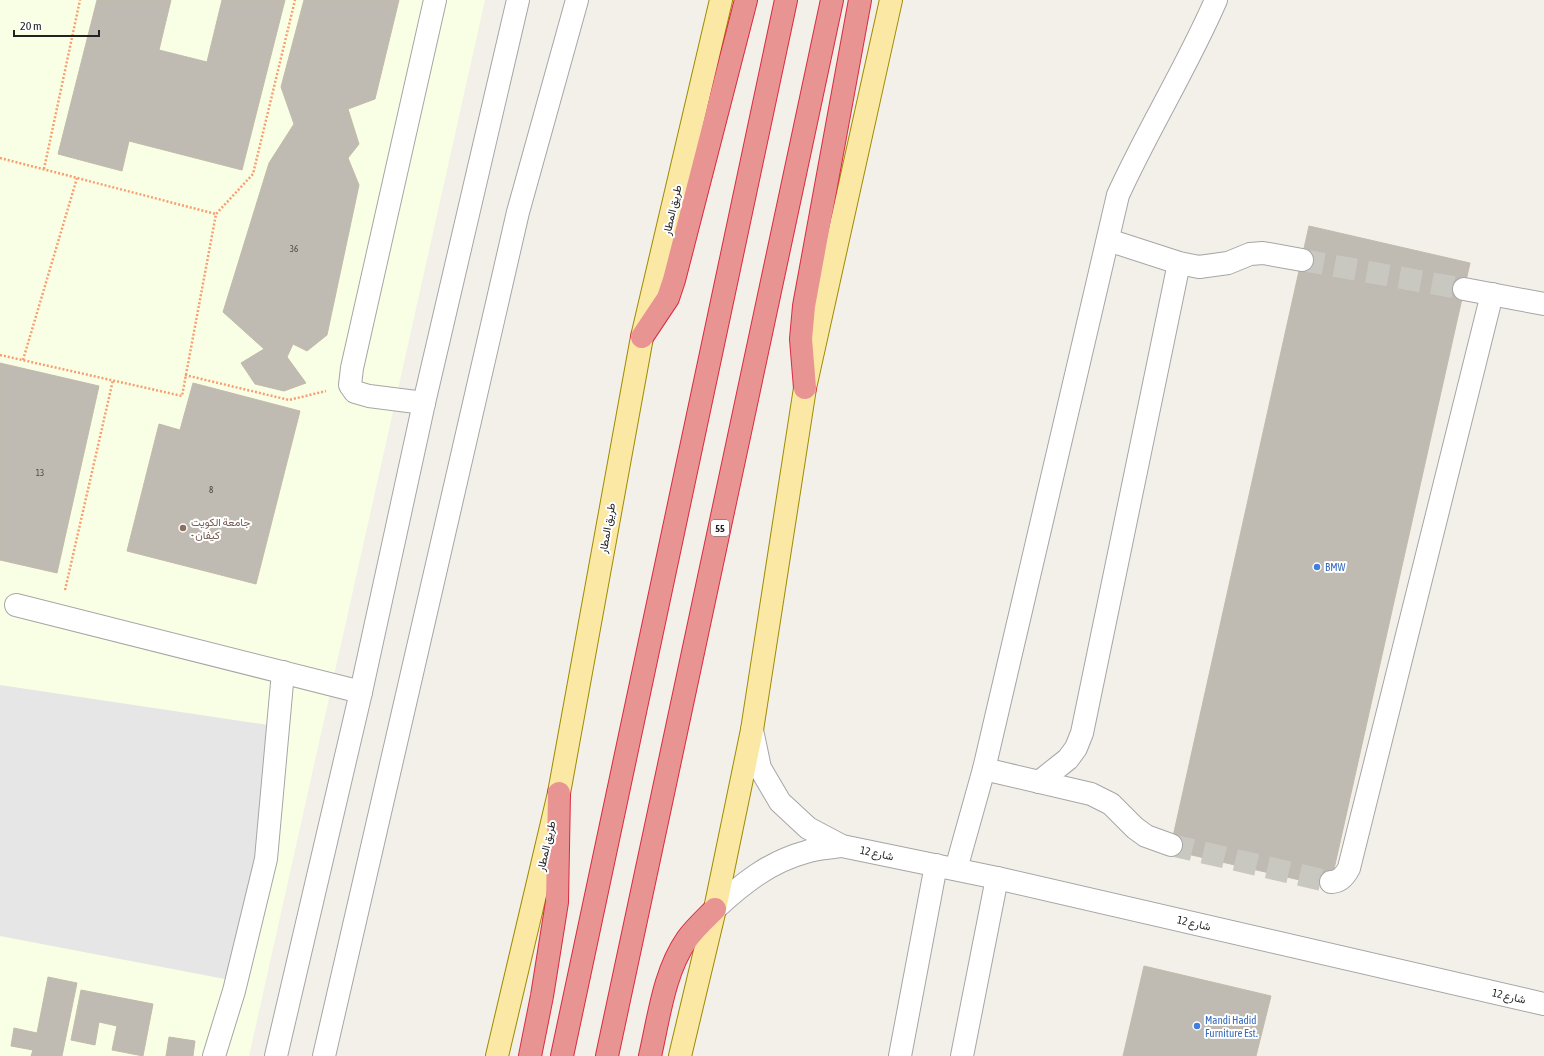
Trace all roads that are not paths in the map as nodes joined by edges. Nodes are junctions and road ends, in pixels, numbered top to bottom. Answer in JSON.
{"nodes":[{"id":1,"x":435,"y":0,"type":"edge"},
{"id":2,"x":518,"y":0,"type":"edge"},
{"id":3,"x":577,"y":0,"type":"edge"},
{"id":4,"x":721,"y":0,"type":"edge"},
{"id":5,"x":746,"y":0,"type":"edge"},
{"id":6,"x":786,"y":0,"type":"edge"},
{"id":7,"x":832,"y":0,"type":"edge"},
{"id":8,"x":860,"y":0,"type":"edge"},
{"id":9,"x":891,"y":0,"type":"edge"},
{"id":10,"x":1216,"y":0,"type":"edge"},
{"id":11,"x":1108,"y":240,"type":"junction"},
{"id":12,"x":1302,"y":260,"type":"tunnel mouth"},
{"id":13,"x":1179,"y":263,"type":"junction"},
{"id":14,"x":1464,"y":289,"type":"tunnel mouth"},
{"id":15,"x":1492,"y":294,"type":"junction"},
{"id":16,"x":1544,"y":304,"type":"edge"},
{"id":17,"x":642,"y":337,"type":"junction"},
{"id":18,"x":805,"y":388,"type":"junction"},
{"id":19,"x":424,"y":403,"type":"junction"},
{"id":20,"x":16,"y":605,"type":"dead end"},
{"id":21,"x":283,"y":672,"type":"junction"},
{"id":22,"x":361,"y":692,"type":"junction"},
{"id":23,"x":752,"y":730,"type":"junction"},
{"id":24,"x":984,"y":769,"type":"junction"},
{"id":25,"x":1039,"y":782,"type":"junction"},
{"id":26,"x":559,"y":793,"type":"junction"},
{"id":27,"x":1171,"y":845,"type":"tunnel mouth"},
{"id":28,"x":842,"y":846,"type":"junction"},
{"id":29,"x":946,"y":867,"type":"junction"},
{"id":30,"x":997,"y":878,"type":"junction"},
{"id":31,"x":1331,"y":882,"type":"dead end"},
{"id":32,"x":715,"y":909,"type":"junction"},
{"id":33,"x":1544,"y":1004,"type":"edge"},
{"id":34,"x":214,"y":1056,"type":"edge"},
{"id":35,"x":276,"y":1056,"type":"edge"},
{"id":36,"x":324,"y":1056,"type":"edge"},
{"id":37,"x":497,"y":1056,"type":"edge"},
{"id":38,"x":530,"y":1056,"type":"edge"},
{"id":39,"x":562,"y":1056,"type":"edge"},
{"id":40,"x":607,"y":1056,"type":"edge"},
{"id":41,"x":650,"y":1056,"type":"edge"},
{"id":42,"x":680,"y":1056,"type":"edge"},
{"id":43,"x":900,"y":1056,"type":"edge"},
{"id":44,"x":962,"y":1056,"type":"edge"}],
"edges":[{"from":1,"to":19,"type":"street"},
{"from":2,"to":19,"type":"street"},
{"from":3,"to":36,"type":"street"},
{"from":4,"to":17,"type":"main road","name":"طريق المطار"},
{"from":5,"to":17,"type":"highway"},
{"from":6,"to":39,"type":"highway"},
{"from":7,"to":40,"type":"highway","number":"55"},
{"from":8,"to":18,"type":"highway"},
{"from":9,"to":18,"type":"main road"},
{"from":10,"to":11,"type":"street"},
{"from":11,"to":13,"type":"street"},
{"from":11,"to":24,"type":"street"},
{"from":12,"to":13,"type":"street"},
{"from":13,"to":25,"type":"street"},
{"from":14,"to":15,"type":"street"},
{"from":15,"to":16,"type":"street"},
{"from":15,"to":31,"type":"street"},
{"from":17,"to":26,"type":"main road","name":"طريق المطار"},
{"from":18,"to":23,"type":"main road"},
{"from":19,"to":22,"type":"street"},
{"from":20,"to":21,"type":"street"},
{"from":21,"to":22,"type":"street"},
{"from":21,"to":34,"type":"street"},
{"from":22,"to":35,"type":"street"},
{"from":23,"to":28,"type":"street","name":"شارع 12"},
{"from":23,"to":32,"type":"main road"},
{"from":24,"to":25,"type":"street"},
{"from":24,"to":29,"type":"street"},
{"from":25,"to":27,"type":"street"},
{"from":26,"to":37,"type":"main road","name":"طريق المطار"},
{"from":26,"to":38,"type":"highway"},
{"from":28,"to":29,"type":"street","name":"شارع 12"},
{"from":28,"to":32,"type":"street","name":"شارع 12"},
{"from":29,"to":30,"type":"street","name":"شارع 12"},
{"from":29,"to":43,"type":"street"},
{"from":30,"to":33,"type":"street","name":"شارع 12"},
{"from":30,"to":44,"type":"street"},
{"from":32,"to":41,"type":"highway"},
{"from":32,"to":42,"type":"main road"}]}
